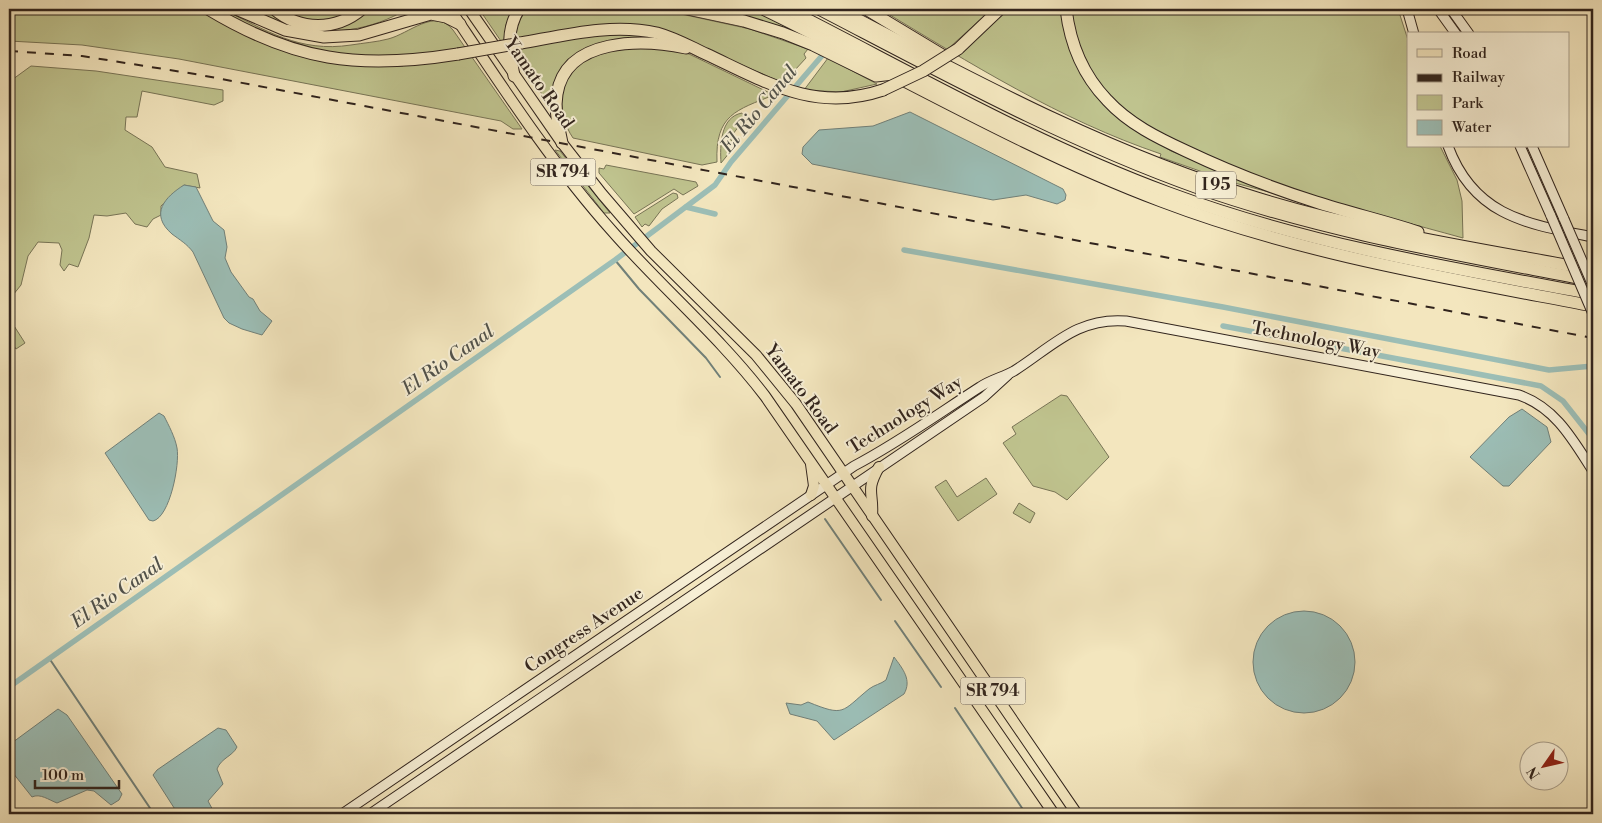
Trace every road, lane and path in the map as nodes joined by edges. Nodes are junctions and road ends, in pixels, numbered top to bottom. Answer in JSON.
{"nodes":[{"id":1,"x":208,"y":9,"type":"edge"},
{"id":2,"x":236,"y":9,"type":"edge"},
{"id":3,"x":274,"y":9,"type":"edge"},
{"id":4,"x":362,"y":9,"type":"edge"},
{"id":5,"x":419,"y":9,"type":"edge"},
{"id":6,"x":450,"y":9,"type":"edge"},
{"id":7,"x":469,"y":9,"type":"edge"},
{"id":8,"x":519,"y":9,"type":"edge"},
{"id":9,"x":688,"y":9,"type":"edge"},
{"id":10,"x":763,"y":9,"type":"edge"},
{"id":11,"x":787,"y":9,"type":"edge"},
{"id":12,"x":819,"y":9,"type":"edge"},
{"id":13,"x":1000,"y":9,"type":"edge"},
{"id":14,"x":1066,"y":9,"type":"edge"},
{"id":15,"x":1406,"y":9,"type":"edge"},
{"id":16,"x":1438,"y":9,"type":"edge"},
{"id":17,"x":1451,"y":9,"type":"edge"},
{"id":18,"x":838,"y":12,"type":"edge"},
{"id":19,"x":868,"y":20,"type":"edge"},
{"id":20,"x":460,"y":24,"type":"junction"},
{"id":21,"x":388,"y":27,"type":"junction"},
{"id":22,"x":1413,"y":32,"type":"edge"},
{"id":23,"x":1455,"y":32,"type":"edge"},
{"id":24,"x":1467,"y":32,"type":"edge"},
{"id":25,"x":819,"y":37,"type":"junction"},
{"id":26,"x":701,"y":51,"type":"junction"},
{"id":27,"x":847,"y":51,"type":"junction"},
{"id":28,"x":514,"y":76,"type":"junction"},
{"id":29,"x":562,"y":143,"type":"junction"},
{"id":30,"x":1449,"y":148,"type":"edge"},
{"id":31,"x":1521,"y":148,"type":"edge"},
{"id":32,"x":1533,"y":148,"type":"edge"},
{"id":33,"x":597,"y":214,"type":"junction"},
{"id":34,"x":636,"y":234,"type":"junction"},
{"id":35,"x":1593,"y":237,"type":"edge"},
{"id":36,"x":1455,"y":244,"type":"junction"},
{"id":37,"x":1593,"y":270,"type":"edge"},
{"id":38,"x":1593,"y":280,"type":"edge"},
{"id":39,"x":1593,"y":286,"type":"edge"},
{"id":40,"x":1593,"y":294,"type":"edge"},
{"id":41,"x":1593,"y":306,"type":"edge"},
{"id":42,"x":1593,"y":314,"type":"edge"},
{"id":43,"x":1011,"y":372,"type":"junction"},
{"id":44,"x":810,"y":460,"type":"junction"},
{"id":45,"x":879,"y":467,"type":"junction"},
{"id":46,"x":1593,"y":470,"type":"edge"},
{"id":47,"x":844,"y":473,"type":"junction"},
{"id":48,"x":827,"y":484,"type":"junction"},
{"id":49,"x":852,"y":485,"type":"junction"},
{"id":50,"x":811,"y":495,"type":"junction"},
{"id":51,"x":836,"y":496,"type":"junction"},
{"id":52,"x":872,"y":516,"type":"junction"},
{"id":53,"x":342,"y":814,"type":"edge"},
{"id":54,"x":370,"y":814,"type":"edge"},
{"id":55,"x":1054,"y":814,"type":"edge"},
{"id":56,"x":1077,"y":814,"type":"edge"}],
"edges":[{"from":1,"to":26,"type":"highway","bridge":true},
{"from":2,"to":21,"type":"highway"},
{"from":3,"to":4,"type":"highway"},
{"from":5,"to":21,"type":"highway"},
{"from":6,"to":20,"type":"main road","name":"Yamato Road","number":"SR 794"},
{"from":7,"to":28,"type":"main road","name":"Yamato Road","number":"SR 794"},
{"from":8,"to":28,"type":"highway"},
{"from":9,"to":25,"type":"highway"},
{"from":10,"to":25,"type":"highway","number":"I 95"},
{"from":11,"to":25,"type":"highway"},
{"from":12,"to":18,"type":"highway"},
{"from":13,"to":26,"type":"highway","bridge":true},
{"from":14,"to":36,"type":"highway"},
{"from":15,"to":22,"type":"main road"},
{"from":16,"to":23,"type":"main road"},
{"from":17,"to":24,"type":"main road"},
{"from":18,"to":19,"type":"highway","number":"I 95"},
{"from":19,"to":36,"type":"highway","number":"I 95"},
{"from":19,"to":38,"type":"highway"},
{"from":20,"to":21,"type":"highway"},
{"from":20,"to":33,"type":"main road","name":"Yamato Road","number":"SR 794"},
{"from":25,"to":27,"type":"highway","number":"I 95"},
{"from":26,"to":29,"type":"highway"},
{"from":27,"to":40,"type":"highway"},
{"from":27,"to":41,"type":"highway","number":"I 95"},
{"from":28,"to":29,"type":"main road","name":"Yamato Road","number":"SR 794"},
{"from":29,"to":34,"type":"main road","name":"Yamato Road","number":"SR 794"},
{"from":30,"to":35,"type":"main road"},
{"from":31,"to":42,"type":"main road","bridge":true},
{"from":32,"to":39,"type":"main road","bridge":true},
{"from":33,"to":34,"type":"main road"},
{"from":33,"to":44,"type":"main road","name":"Yamato Road","number":"SR 794"},
{"from":34,"to":47,"type":"main road","name":"Yamato Road","number":"SR 794"},
{"from":36,"to":37,"type":"highway","number":"I 95"},
{"from":43,"to":45,"type":"main road","name":"Technology Way"},
{"from":43,"to":46,"type":"main road","name":"Technology Way"},
{"from":43,"to":47,"type":"main road","name":"Technology Way"},
{"from":44,"to":48,"type":"main road","name":"Yamato Road","number":"SR 794"},
{"from":44,"to":50,"type":"main road"},
{"from":45,"to":49,"type":"main road","name":"Technology Way"},
{"from":45,"to":52,"type":"main road"},
{"from":47,"to":48,"type":"main road","name":"Congress Avenue"},
{"from":47,"to":49,"type":"main road","name":"Yamato Road","number":"SR 794"},
{"from":48,"to":50,"type":"main road","name":"Congress Avenue"},
{"from":48,"to":51,"type":"main road","name":"Yamato Road","number":"SR 794"},
{"from":49,"to":51,"type":"main road","name":"Congress Avenue"},
{"from":49,"to":52,"type":"main road","name":"Yamato Road","number":"SR 794"},
{"from":50,"to":53,"type":"main road","name":"Congress Avenue"},
{"from":51,"to":54,"type":"main road","name":"Congress Avenue"},
{"from":51,"to":55,"type":"main road","name":"Yamato Road","number":"SR 794"},
{"from":52,"to":56,"type":"main road","name":"Yamato Road","number":"SR 794"}]}
